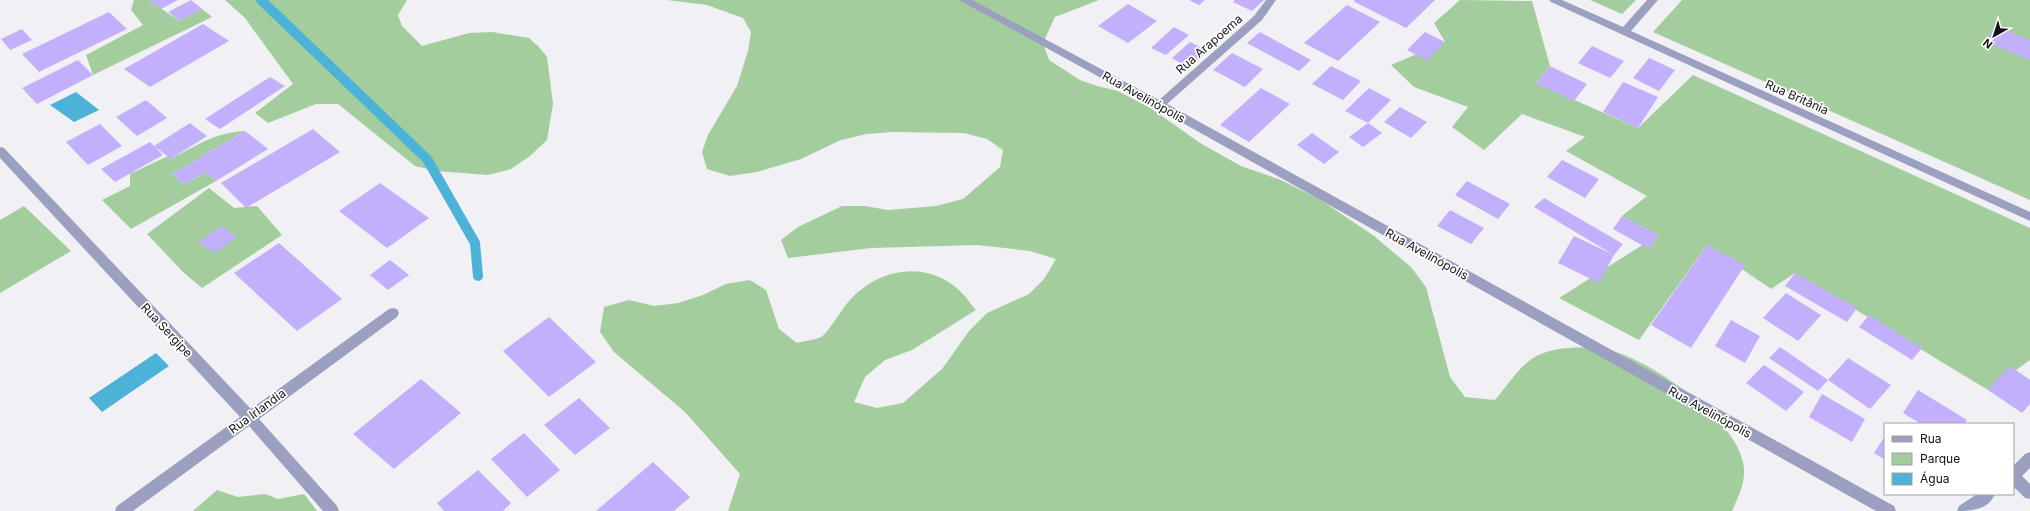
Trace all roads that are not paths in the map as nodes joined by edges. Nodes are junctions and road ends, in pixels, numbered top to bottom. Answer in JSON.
{"nodes":[{"id":1,"x":964,"y":0,"type":"edge"},
{"id":2,"x":1271,"y":0,"type":"edge"},
{"id":3,"x":1554,"y":0,"type":"edge"},
{"id":4,"x":1653,"y":0,"type":"edge"},
{"id":5,"x":1624,"y":32,"type":"junction"},
{"id":6,"x":1160,"y":105,"type":"junction"},
{"id":7,"x":0,"y":151,"type":"edge"},
{"id":8,"x":2030,"y":216,"type":"edge"},
{"id":9,"x":393,"y":312,"type":"dead end"},
{"id":10,"x":249,"y":417,"type":"junction"},
{"id":11,"x":2030,"y":458,"type":"edge"},
{"id":12,"x":2014,"y":475,"type":"edge"},
{"id":13,"x":2014,"y":477,"type":"edge"},
{"id":14,"x":2030,"y":493,"type":"edge"},
{"id":15,"x":1987,"y":495,"type":"edge"},
{"id":16,"x":122,"y":511,"type":"edge"},
{"id":17,"x":332,"y":511,"type":"edge"},
{"id":18,"x":1889,"y":511,"type":"edge"},
{"id":19,"x":1964,"y":511,"type":"edge"}],
"edges":[{"from":1,"to":6,"type":"street","name":"Rua Avelinópolis"},
{"from":2,"to":6,"type":"street","name":"Rua Arapoema"},
{"from":3,"to":5,"type":"street","name":"Rua Britânia"},
{"from":4,"to":5,"type":"street"},
{"from":5,"to":8,"type":"street","name":"Rua Britânia"},
{"from":6,"to":18,"type":"street","name":"Rua Avelinópolis"},
{"from":7,"to":10,"type":"street","name":"Rua Sergipe"},
{"from":9,"to":10,"type":"street","name":"Rua Irlandia"},
{"from":10,"to":16,"type":"street","name":"Rua Irlandia"},
{"from":10,"to":17,"type":"street","name":"Rua Sergipe"},
{"from":11,"to":12,"type":"street"},
{"from":13,"to":14,"type":"street"},
{"from":15,"to":19,"type":"street"}]}
